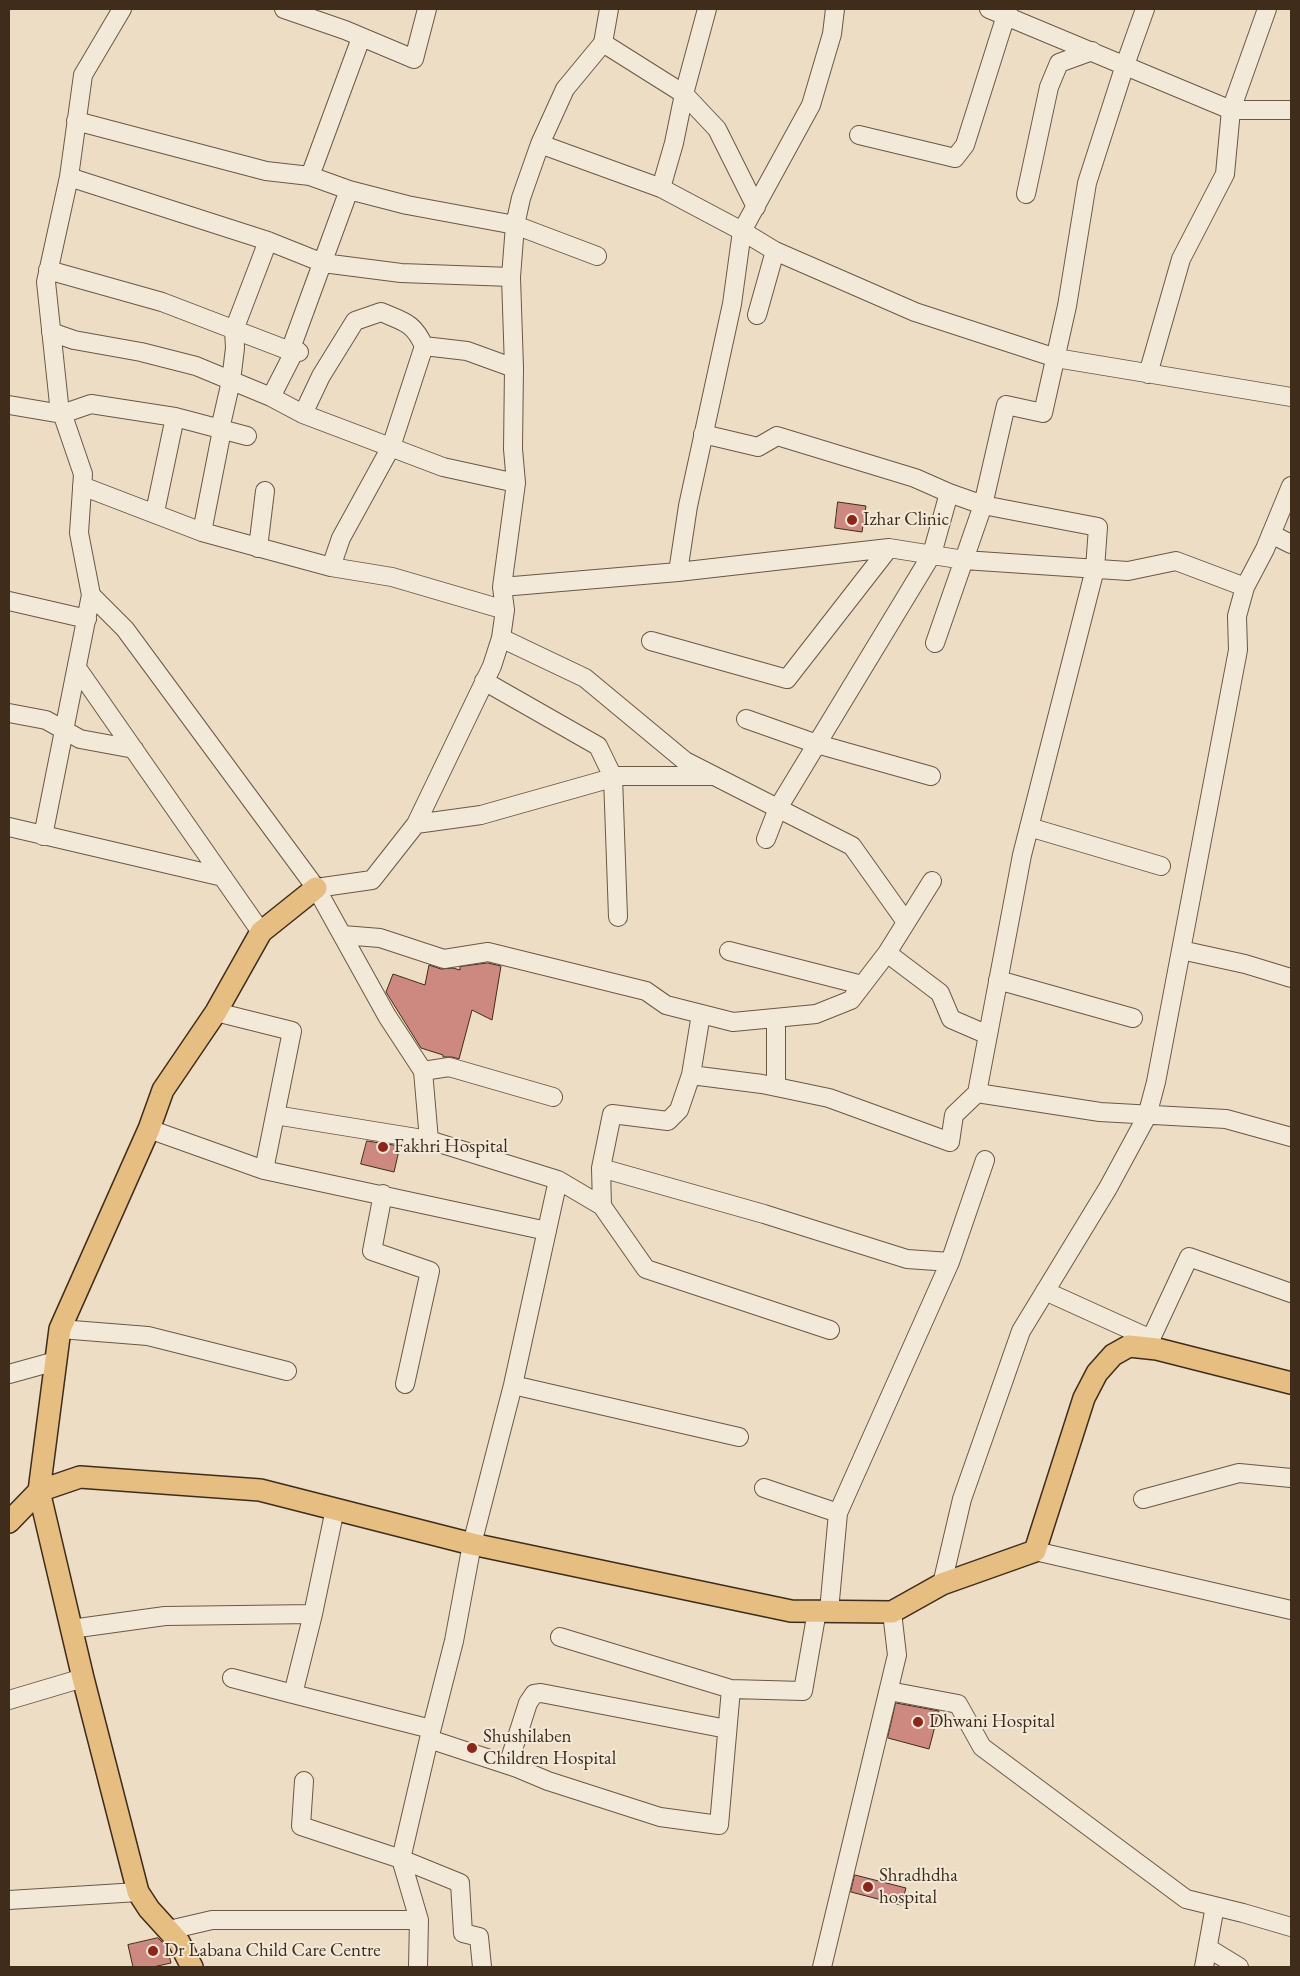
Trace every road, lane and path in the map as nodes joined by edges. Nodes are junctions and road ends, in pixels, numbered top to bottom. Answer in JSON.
{"nodes":[{"id":1,"x":122,"y":9,"type":"edge"},
{"id":2,"x":284,"y":9,"type":"edge"},
{"id":3,"x":427,"y":9,"type":"edge"},
{"id":4,"x":609,"y":9,"type":"edge"},
{"id":5,"x":707,"y":9,"type":"edge"},
{"id":6,"x":835,"y":9,"type":"edge"},
{"id":7,"x":1145,"y":9,"type":"edge"},
{"id":8,"x":1267,"y":9,"type":"edge"},
{"id":9,"x":1000,"y":11,"type":"edge"},
{"id":10,"x":361,"y":38,"type":"junction"},
{"id":11,"x":603,"y":43,"type":"junction"},
{"id":12,"x":1092,"y":51,"type":"junction"},
{"id":13,"x":1125,"y":65,"type":"junction"},
{"id":14,"x":684,"y":94,"type":"junction"},
{"id":15,"x":1230,"y":110,"type":"junction"},
{"id":16,"x":1291,"y":110,"type":"edge"},
{"id":17,"x":76,"y":121,"type":"junction"},
{"id":18,"x":859,"y":136,"type":"dead end"},
{"id":19,"x":540,"y":144,"type":"junction"},
{"id":20,"x":310,"y":176,"type":"junction"},
{"id":21,"x":69,"y":177,"type":"junction"},
{"id":22,"x":661,"y":188,"type":"junction"},
{"id":23,"x":349,"y":190,"type":"junction"},
{"id":24,"x":1026,"y":194,"type":"dead end"},
{"id":25,"x":756,"y":207,"type":"junction"},
{"id":26,"x":515,"y":225,"type":"junction"},
{"id":27,"x":742,"y":231,"type":"junction"},
{"id":28,"x":268,"y":241,"type":"junction"},
{"id":29,"x":775,"y":251,"type":"junction"},
{"id":30,"x":598,"y":256,"type":"dead end"},
{"id":31,"x":323,"y":263,"type":"junction"},
{"id":32,"x":48,"y":270,"type":"junction"},
{"id":33,"x":511,"y":277,"type":"junction"},
{"id":34,"x":757,"y":314,"type":"dead end"},
{"id":35,"x":234,"y":330,"type":"junction"},
{"id":36,"x":51,"y":332,"type":"junction"},
{"id":37,"x":424,"y":346,"type":"junction"},
{"id":38,"x":294,"y":352,"type":"junction"},
{"id":39,"x":1056,"y":358,"type":"junction"},
{"id":40,"x":514,"y":368,"type":"junction"},
{"id":41,"x":1148,"y":374,"type":"junction"},
{"id":42,"x":231,"y":381,"type":"junction"},
{"id":43,"x":271,"y":397,"type":"junction"},
{"id":44,"x":1291,"y":397,"type":"edge"},
{"id":45,"x":9,"y":405,"type":"edge"},
{"id":46,"x":62,"y":414,"type":"junction"},
{"id":47,"x":304,"y":414,"type":"junction"},
{"id":48,"x":175,"y":418,"type":"junction"},
{"id":49,"x":222,"y":430,"type":"junction"},
{"id":50,"x":703,"y":434,"type":"junction"},
{"id":51,"x":247,"y":436,"type":"dead end"},
{"id":52,"x":392,"y":447,"type":"junction"},
{"id":53,"x":516,"y":483,"type":"junction"},
{"id":54,"x":82,"y":486,"type":"junction"},
{"id":55,"x":1291,"y":486,"type":"edge"},
{"id":56,"x":265,"y":491,"type":"dead end"},
{"id":57,"x":949,"y":494,"type":"junction"},
{"id":58,"x":983,"y":505,"type":"junction"},
{"id":59,"x":155,"y":512,"type":"junction"},
{"id":60,"x":202,"y":532,"type":"junction"},
{"id":61,"x":1271,"y":534,"type":"junction"},
{"id":62,"x":1291,"y":544,"type":"edge"},
{"id":63,"x":258,"y":548,"type":"junction"},
{"id":64,"x":889,"y":548,"type":"junction"},
{"id":65,"x":932,"y":554,"type":"junction"},
{"id":66,"x":964,"y":560,"type":"junction"},
{"id":67,"x":331,"y":567,"type":"junction"},
{"id":68,"x":1095,"y":569,"type":"junction"},
{"id":69,"x":678,"y":572,"type":"junction"},
{"id":70,"x":502,"y":587,"type":"junction"},
{"id":71,"x":1245,"y":587,"type":"junction"},
{"id":72,"x":91,"y":596,"type":"junction"},
{"id":73,"x":9,"y":602,"type":"edge"},
{"id":74,"x":505,"y":610,"type":"junction"},
{"id":75,"x":86,"y":619,"type":"junction"},
{"id":76,"x":500,"y":638,"type":"junction"},
{"id":77,"x":651,"y":641,"type":"dead end"},
{"id":78,"x":935,"y":643,"type":"dead end"},
{"id":79,"x":77,"y":668,"type":"junction"},
{"id":80,"x":484,"y":681,"type":"junction"},
{"id":81,"x":9,"y":713,"type":"edge"},
{"id":82,"x":746,"y":719,"type":"dead end"},
{"id":83,"x":64,"y":730,"type":"junction"},
{"id":84,"x":817,"y":744,"type":"junction"},
{"id":85,"x":134,"y":749,"type":"junction"},
{"id":86,"x":715,"y":776,"type":"junction"},
{"id":87,"x":931,"y":776,"type":"dead end"},
{"id":88,"x":613,"y":777,"type":"junction"},
{"id":89,"x":778,"y":808,"type":"junction"},
{"id":90,"x":416,"y":824,"type":"junction"},
{"id":91,"x":1029,"y":827,"type":"junction"},
{"id":92,"x":9,"y":828,"type":"edge"},
{"id":93,"x":43,"y":836,"type":"junction"},
{"id":94,"x":766,"y":840,"type":"dead end"},
{"id":95,"x":1161,"y":866,"type":"dead end"},
{"id":96,"x":222,"y":877,"type":"junction"},
{"id":97,"x":932,"y":881,"type":"dead end"},
{"id":98,"x":316,"y":888,"type":"junction"},
{"id":99,"x":618,"y":917,"type":"dead end"},
{"id":100,"x":906,"y":922,"type":"junction"},
{"id":101,"x":261,"y":932,"type":"junction"},
{"id":102,"x":342,"y":936,"type":"junction"},
{"id":103,"x":1181,"y":950,"type":"junction"},
{"id":104,"x":729,"y":951,"type":"dead end"},
{"id":105,"x":887,"y":953,"type":"junction"},
{"id":106,"x":1291,"y":978,"type":"edge"},
{"id":107,"x":998,"y":980,"type":"junction"},
{"id":108,"x":862,"y":986,"type":"junction"},
{"id":109,"x":216,"y":1012,"type":"junction"},
{"id":110,"x":701,"y":1014,"type":"junction"},
{"id":111,"x":776,"y":1018,"type":"junction"},
{"id":112,"x":1133,"y":1018,"type":"dead end"},
{"id":113,"x":988,"y":1035,"type":"junction"},
{"id":114,"x":423,"y":1071,"type":"junction"},
{"id":115,"x":691,"y":1075,"type":"junction"},
{"id":116,"x":776,"y":1087,"type":"junction"},
{"id":117,"x":977,"y":1092,"type":"junction"},
{"id":118,"x":553,"y":1097,"type":"dead end"},
{"id":119,"x":275,"y":1115,"type":"junction"},
{"id":120,"x":1147,"y":1116,"type":"junction"},
{"id":121,"x":148,"y":1129,"type":"junction"},
{"id":122,"x":1291,"y":1137,"type":"edge"},
{"id":123,"x":429,"y":1140,"type":"junction"},
{"id":124,"x":985,"y":1160,"type":"dead end"},
{"id":125,"x":601,"y":1168,"type":"junction"},
{"id":126,"x":264,"y":1170,"type":"junction"},
{"id":127,"x":558,"y":1180,"type":"junction"},
{"id":128,"x":383,"y":1194,"type":"junction"},
{"id":129,"x":602,"y":1206,"type":"junction"},
{"id":130,"x":547,"y":1231,"type":"junction"},
{"id":131,"x":950,"y":1262,"type":"junction"},
{"id":132,"x":1045,"y":1291,"type":"junction"},
{"id":133,"x":1291,"y":1293,"type":"edge"},
{"id":134,"x":60,"y":1330,"type":"junction"},
{"id":135,"x":830,"y":1330,"type":"dead end"},
{"id":136,"x":1149,"y":1343,"type":"junction"},
{"id":137,"x":56,"y":1361,"type":"junction"},
{"id":138,"x":287,"y":1372,"type":"dead end"},
{"id":139,"x":9,"y":1374,"type":"edge"},
{"id":140,"x":1291,"y":1383,"type":"edge"},
{"id":141,"x":405,"y":1384,"type":"dead end"},
{"id":142,"x":513,"y":1386,"type":"junction"},
{"id":143,"x":739,"y":1437,"type":"dead end"},
{"id":144,"x":1291,"y":1478,"type":"edge"},
{"id":145,"x":764,"y":1488,"type":"dead end"},
{"id":146,"x":39,"y":1491,"type":"junction"},
{"id":147,"x":1143,"y":1499,"type":"dead end"},
{"id":148,"x":335,"y":1509,"type":"junction"},
{"id":149,"x":838,"y":1512,"type":"junction"},
{"id":150,"x":9,"y":1522,"type":"edge"},
{"id":151,"x":472,"y":1544,"type":"junction"},
{"id":152,"x":1035,"y":1551,"type":"junction"},
{"id":153,"x":942,"y":1584,"type":"junction"},
{"id":154,"x":1291,"y":1610,"type":"edge"},
{"id":155,"x":823,"y":1611,"type":"junction"},
{"id":156,"x":892,"y":1612,"type":"junction"},
{"id":157,"x":313,"y":1614,"type":"junction"},
{"id":158,"x":71,"y":1629,"type":"junction"},
{"id":159,"x":560,"y":1637,"type":"dead end"},
{"id":160,"x":83,"y":1678,"type":"junction"},
{"id":161,"x":232,"y":1678,"type":"dead end"},
{"id":162,"x":731,"y":1689,"type":"junction"},
{"id":163,"x":889,"y":1691,"type":"junction"},
{"id":164,"x":293,"y":1694,"type":"junction"},
{"id":165,"x":9,"y":1700,"type":"edge"},
{"id":166,"x":728,"y":1729,"type":"junction"},
{"id":167,"x":430,"y":1734,"type":"junction"},
{"id":168,"x":508,"y":1766,"type":"junction"},
{"id":169,"x":304,"y":1781,"type":"dead end"},
{"id":170,"x":401,"y":1859,"type":"junction"},
{"id":171,"x":138,"y":1892,"type":"junction"},
{"id":172,"x":9,"y":1900,"type":"edge"},
{"id":173,"x":1215,"y":1906,"type":"junction"},
{"id":174,"x":419,"y":1920,"type":"junction"},
{"id":175,"x":1291,"y":1927,"type":"edge"},
{"id":176,"x":169,"y":1930,"type":"junction"},
{"id":177,"x":1208,"y":1948,"type":"junction"},
{"id":178,"x":192,"y":1967,"type":"edge"},
{"id":179,"x":418,"y":1967,"type":"edge"},
{"id":180,"x":482,"y":1967,"type":"edge"},
{"id":181,"x":822,"y":1967,"type":"edge"},
{"id":182,"x":1204,"y":1967,"type":"edge"},
{"id":183,"x":1239,"y":1967,"type":"edge"}],
"edges":[{"from":1,"to":17,"type":"street"},
{"from":2,"to":10,"type":"street"},
{"from":3,"to":10,"type":"street"},
{"from":4,"to":11,"type":"street"},
{"from":5,"to":14,"type":"street"},
{"from":6,"to":25,"type":"street"},
{"from":7,"to":13,"type":"street"},
{"from":8,"to":15,"type":"street"},
{"from":9,"to":12,"type":"street"},
{"from":9,"to":18,"type":"street"},
{"from":10,"to":20,"type":"street"},
{"from":11,"to":14,"type":"street"},
{"from":11,"to":19,"type":"street"},
{"from":12,"to":13,"type":"street"},
{"from":12,"to":24,"type":"street"},
{"from":13,"to":15,"type":"street"},
{"from":13,"to":39,"type":"street"},
{"from":14,"to":22,"type":"street"},
{"from":14,"to":25,"type":"street"},
{"from":15,"to":16,"type":"street"},
{"from":15,"to":41,"type":"street"},
{"from":17,"to":20,"type":"street"},
{"from":17,"to":21,"type":"street"},
{"from":19,"to":22,"type":"street"},
{"from":19,"to":26,"type":"street"},
{"from":20,"to":23,"type":"street"},
{"from":21,"to":28,"type":"street"},
{"from":21,"to":32,"type":"street"},
{"from":22,"to":27,"type":"street"},
{"from":23,"to":26,"type":"street"},
{"from":23,"to":31,"type":"street"},
{"from":25,"to":27,"type":"street"},
{"from":26,"to":30,"type":"street"},
{"from":26,"to":33,"type":"street"},
{"from":27,"to":29,"type":"street"},
{"from":27,"to":50,"type":"street"},
{"from":28,"to":31,"type":"street"},
{"from":28,"to":35,"type":"street"},
{"from":29,"to":34,"type":"street"},
{"from":29,"to":39,"type":"street"},
{"from":31,"to":33,"type":"street"},
{"from":31,"to":38,"type":"street"},
{"from":32,"to":35,"type":"street"},
{"from":32,"to":36,"type":"street"},
{"from":33,"to":40,"type":"street"},
{"from":35,"to":38,"type":"street"},
{"from":35,"to":42,"type":"street"},
{"from":36,"to":42,"type":"street"},
{"from":36,"to":46,"type":"street"},
{"from":37,"to":40,"type":"street"},
{"from":37,"to":47,"type":"street"},
{"from":37,"to":52,"type":"street"},
{"from":38,"to":43,"type":"street"},
{"from":39,"to":41,"type":"street"},
{"from":39,"to":58,"type":"street"},
{"from":40,"to":53,"type":"street"},
{"from":41,"to":44,"type":"street"},
{"from":42,"to":43,"type":"street"},
{"from":42,"to":49,"type":"street"},
{"from":43,"to":47,"type":"street"},
{"from":45,"to":46,"type":"street"},
{"from":46,"to":48,"type":"street"},
{"from":46,"to":54,"type":"street"},
{"from":47,"to":52,"type":"street"},
{"from":48,"to":49,"type":"street"},
{"from":48,"to":59,"type":"street"},
{"from":49,"to":51,"type":"street"},
{"from":49,"to":60,"type":"street"},
{"from":50,"to":57,"type":"street"},
{"from":50,"to":69,"type":"street"},
{"from":52,"to":53,"type":"street"},
{"from":52,"to":67,"type":"street"},
{"from":53,"to":70,"type":"street"},
{"from":54,"to":59,"type":"street"},
{"from":54,"to":72,"type":"street"},
{"from":55,"to":61,"type":"street"},
{"from":56,"to":63,"type":"street"},
{"from":57,"to":58,"type":"street"},
{"from":57,"to":65,"type":"street"},
{"from":58,"to":66,"type":"street"},
{"from":58,"to":68,"type":"street"},
{"from":59,"to":60,"type":"street"},
{"from":60,"to":63,"type":"street"},
{"from":61,"to":62,"type":"street"},
{"from":61,"to":71,"type":"street"},
{"from":63,"to":67,"type":"street"},
{"from":64,"to":65,"type":"street"},
{"from":64,"to":69,"type":"street"},
{"from":64,"to":77,"type":"street"},
{"from":65,"to":66,"type":"street"},
{"from":65,"to":84,"type":"street"},
{"from":66,"to":68,"type":"street"},
{"from":66,"to":78,"type":"street"},
{"from":67,"to":74,"type":"street"},
{"from":68,"to":71,"type":"street"},
{"from":68,"to":91,"type":"street"},
{"from":69,"to":70,"type":"street"},
{"from":70,"to":74,"type":"street"},
{"from":71,"to":103,"type":"street"},
{"from":72,"to":75,"type":"street"},
{"from":72,"to":98,"type":"street"},
{"from":73,"to":75,"type":"street"},
{"from":74,"to":76,"type":"street"},
{"from":75,"to":79,"type":"street"},
{"from":76,"to":80,"type":"street"},
{"from":76,"to":86,"type":"street"},
{"from":79,"to":83,"type":"street"},
{"from":79,"to":85,"type":"street"},
{"from":80,"to":88,"type":"street"},
{"from":80,"to":90,"type":"street"},
{"from":81,"to":83,"type":"street"},
{"from":82,"to":84,"type":"street"},
{"from":83,"to":85,"type":"street"},
{"from":83,"to":93,"type":"street"},
{"from":84,"to":87,"type":"street"},
{"from":84,"to":89,"type":"street"},
{"from":85,"to":96,"type":"street"},
{"from":86,"to":88,"type":"street"},
{"from":86,"to":89,"type":"street"},
{"from":88,"to":90,"type":"street"},
{"from":88,"to":99,"type":"street"},
{"from":89,"to":94,"type":"street"},
{"from":89,"to":100,"type":"street"},
{"from":90,"to":98,"type":"street"},
{"from":91,"to":95,"type":"street"},
{"from":91,"to":107,"type":"street"},
{"from":92,"to":93,"type":"street"},
{"from":93,"to":96,"type":"street"},
{"from":96,"to":101,"type":"street"},
{"from":97,"to":100,"type":"street"},
{"from":98,"to":101,"type":"main road"},
{"from":98,"to":102,"type":"street"},
{"from":100,"to":105,"type":"street"},
{"from":101,"to":109,"type":"main road"},
{"from":102,"to":110,"type":"street"},
{"from":102,"to":114,"type":"street"},
{"from":103,"to":106,"type":"street"},
{"from":103,"to":120,"type":"street"},
{"from":104,"to":108,"type":"street"},
{"from":105,"to":108,"type":"street"},
{"from":105,"to":113,"type":"street"},
{"from":107,"to":112,"type":"street"},
{"from":107,"to":113,"type":"street"},
{"from":108,"to":111,"type":"street"},
{"from":109,"to":119,"type":"street"},
{"from":109,"to":121,"type":"main road"},
{"from":110,"to":111,"type":"street"},
{"from":110,"to":115,"type":"street"},
{"from":111,"to":116,"type":"street"},
{"from":113,"to":117,"type":"street"},
{"from":114,"to":118,"type":"street"},
{"from":114,"to":123,"type":"street"},
{"from":115,"to":116,"type":"street"},
{"from":115,"to":125,"type":"street"},
{"from":116,"to":117,"type":"street"},
{"from":117,"to":120,"type":"street"},
{"from":119,"to":123,"type":"street"},
{"from":119,"to":126,"type":"street"},
{"from":120,"to":122,"type":"street"},
{"from":120,"to":132,"type":"street"},
{"from":121,"to":126,"type":"street"},
{"from":121,"to":134,"type":"main road"},
{"from":123,"to":127,"type":"street"},
{"from":124,"to":131,"type":"street"},
{"from":125,"to":129,"type":"street"},
{"from":125,"to":131,"type":"street"},
{"from":126,"to":128,"type":"street"},
{"from":127,"to":129,"type":"street"},
{"from":127,"to":130,"type":"street"},
{"from":128,"to":130,"type":"street"},
{"from":128,"to":141,"type":"street"},
{"from":129,"to":135,"type":"street"},
{"from":130,"to":142,"type":"street"},
{"from":131,"to":149,"type":"street"},
{"from":132,"to":136,"type":"street"},
{"from":132,"to":153,"type":"street"},
{"from":133,"to":136,"type":"street"},
{"from":134,"to":137,"type":"main road"},
{"from":134,"to":138,"type":"street"},
{"from":136,"to":140,"type":"main road"},
{"from":136,"to":152,"type":"main road"},
{"from":137,"to":139,"type":"street"},
{"from":137,"to":146,"type":"main road"},
{"from":142,"to":143,"type":"street"},
{"from":142,"to":151,"type":"street"},
{"from":144,"to":147,"type":"street"},
{"from":145,"to":149,"type":"street"},
{"from":146,"to":148,"type":"main road"},
{"from":146,"to":150,"type":"main road"},
{"from":146,"to":158,"type":"main road"},
{"from":148,"to":151,"type":"main road"},
{"from":148,"to":157,"type":"street"},
{"from":149,"to":155,"type":"street"},
{"from":151,"to":155,"type":"main road"},
{"from":151,"to":167,"type":"street"},
{"from":152,"to":153,"type":"main road"},
{"from":152,"to":154,"type":"street"},
{"from":153,"to":156,"type":"main road"},
{"from":155,"to":156,"type":"main road"},
{"from":155,"to":162,"type":"street"},
{"from":156,"to":163,"type":"street"},
{"from":157,"to":158,"type":"street"},
{"from":157,"to":164,"type":"street"},
{"from":158,"to":160,"type":"main road"},
{"from":159,"to":162,"type":"street"},
{"from":160,"to":165,"type":"street"},
{"from":160,"to":171,"type":"main road"},
{"from":161,"to":164,"type":"street"},
{"from":162,"to":166,"type":"street"},
{"from":163,"to":173,"type":"street"},
{"from":163,"to":181,"type":"street"},
{"from":164,"to":167,"type":"street"},
{"from":166,"to":168,"type":"street"},
{"from":166,"to":168,"type":"street"},
{"from":167,"to":168,"type":"street"},
{"from":167,"to":170,"type":"street"},
{"from":169,"to":170,"type":"street"},
{"from":170,"to":174,"type":"street"},
{"from":170,"to":180,"type":"street"},
{"from":171,"to":172,"type":"street"},
{"from":171,"to":176,"type":"main road"},
{"from":173,"to":175,"type":"street"},
{"from":173,"to":177,"type":"street"},
{"from":174,"to":176,"type":"street"},
{"from":174,"to":179,"type":"street"},
{"from":176,"to":178,"type":"main road"},
{"from":177,"to":182,"type":"street"},
{"from":177,"to":183,"type":"street"}]}
